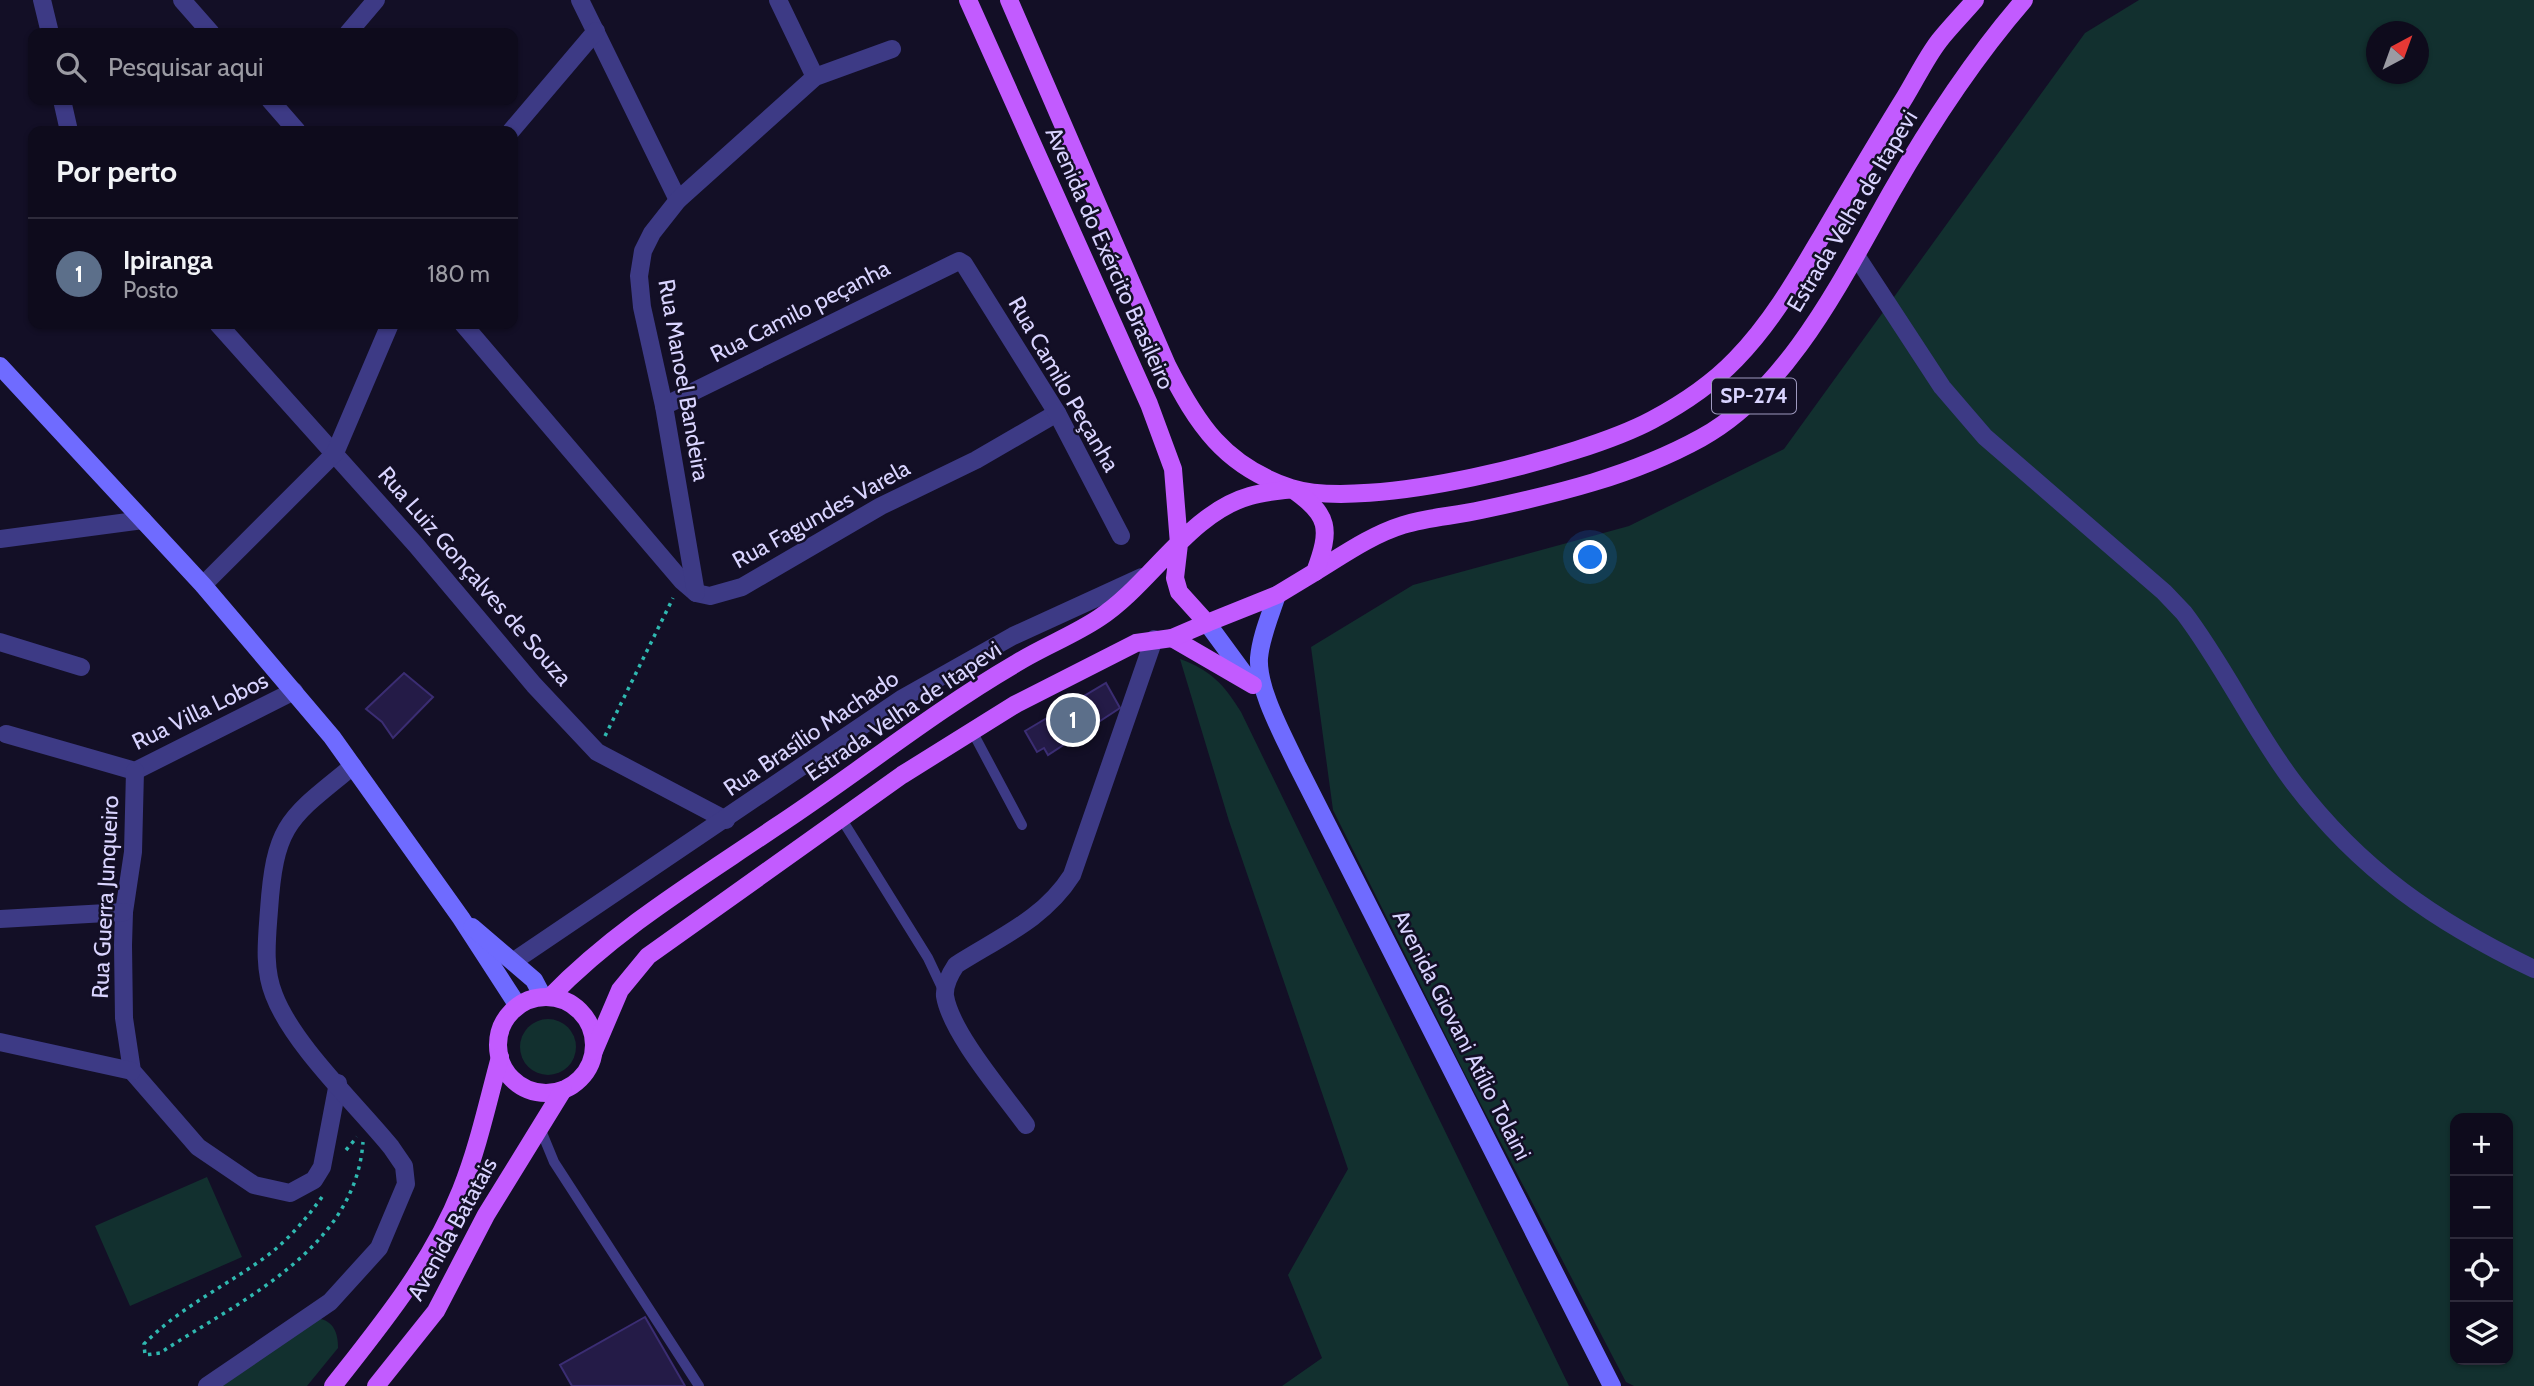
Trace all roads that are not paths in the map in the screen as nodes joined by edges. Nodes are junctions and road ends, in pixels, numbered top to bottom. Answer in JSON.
{"nodes":[{"id":1,"x":43,"y":0,"type":"edge"},
{"id":2,"x":182,"y":0,"type":"edge"},
{"id":3,"x":376,"y":0,"type":"edge"},
{"id":4,"x":580,"y":0,"type":"edge"},
{"id":5,"x":778,"y":0,"type":"edge"},
{"id":6,"x":968,"y":0,"type":"edge"},
{"id":7,"x":1009,"y":0,"type":"edge"},
{"id":8,"x":1975,"y":0,"type":"edge"},
{"id":9,"x":2024,"y":0,"type":"edge"},
{"id":10,"x":49,"y":28,"type":"edge"},
{"id":11,"x":207,"y":28,"type":"edge"},
{"id":12,"x":352,"y":28,"type":"edge"},
{"id":13,"x":596,"y":31,"type":"junction"},
{"id":14,"x":892,"y":49,"type":"dead end"},
{"id":15,"x":816,"y":77,"type":"junction"},
{"id":16,"x":63,"y":105,"type":"edge"},
{"id":17,"x":281,"y":105,"type":"edge"},
{"id":18,"x":68,"y":126,"type":"edge"},
{"id":19,"x":295,"y":126,"type":"edge"},
{"id":20,"x":515,"y":126,"type":"edge"},
{"id":21,"x":678,"y":200,"type":"junction"},
{"id":22,"x":1857,"y":257,"type":"junction"},
{"id":23,"x":959,"y":261,"type":"joint"},
{"id":24,"x":223,"y":329,"type":"edge"},
{"id":25,"x":388,"y":329,"type":"edge"},
{"id":26,"x":467,"y":329,"type":"edge"},
{"id":27,"x":0,"y":366,"type":"edge"},
{"id":28,"x":664,"y":406,"type":"junction"},
{"id":29,"x":1057,"y":414,"type":"junction"},
{"id":30,"x":335,"y":453,"type":"junction"},
{"id":31,"x":1292,"y":489,"type":"junction"},
{"id":32,"x":143,"y":520,"type":"junction"},
{"id":33,"x":1121,"y":536,"type":"dead end"},
{"id":34,"x":0,"y":539,"type":"edge"},
{"id":35,"x":1179,"y":544,"type":"junction"},
{"id":36,"x":1151,"y":571,"type":"junction"},
{"id":37,"x":1315,"y":572,"type":"junction"},
{"id":38,"x":203,"y":585,"type":"junction"},
{"id":39,"x":689,"y":587,"type":"junction"},
{"id":40,"x":1277,"y":595,"type":"junction"},
{"id":41,"x":1202,"y":620,"type":"junction"},
{"id":42,"x":1163,"y":639,"type":"junction"},
{"id":43,"x":0,"y":642,"type":"edge"},
{"id":44,"x":81,"y":667,"type":"dead end"},
{"id":45,"x":1253,"y":685,"type":"junction"},
{"id":46,"x":294,"y":691,"type":"junction"},
{"id":47,"x":1270,"y":705,"type":"junction"},
{"id":48,"x":972,"y":731,"type":"junction"},
{"id":49,"x":6,"y":734,"type":"dead end"},
{"id":50,"x":353,"y":766,"type":"junction"},
{"id":51,"x":135,"y":771,"type":"junction"},
{"id":52,"x":841,"y":818,"type":"junction"},
{"id":53,"x":726,"y":820,"type":"junction"},
{"id":54,"x":1022,"y":825,"type":"dead end"},
{"id":55,"x":124,"y":912,"type":"junction"},
{"id":56,"x":461,"y":918,"type":"junction"},
{"id":57,"x":0,"y":919,"type":"edge"},
{"id":58,"x":513,"y":961,"type":"junction"},
{"id":59,"x":2534,"y":969,"type":"edge"},
{"id":60,"x":945,"y":994,"type":"junction"},
{"id":61,"x":546,"y":997,"type":"junction"},
{"id":62,"x":518,"y":1006,"type":"junction"},
{"id":63,"x":0,"y":1042,"type":"edge"},
{"id":64,"x":594,"y":1051,"type":"junction"},
{"id":65,"x":500,"y":1057,"type":"junction"},
{"id":66,"x":132,"y":1070,"type":"junction"},
{"id":67,"x":338,"y":1083,"type":"junction"},
{"id":68,"x":563,"y":1090,"type":"junction"},
{"id":69,"x":1026,"y":1125,"type":"dead end"},
{"id":70,"x":540,"y":1128,"type":"junction"},
{"id":71,"x":207,"y":1386,"type":"edge"},
{"id":72,"x":333,"y":1386,"type":"edge"},
{"id":73,"x":376,"y":1386,"type":"edge"},
{"id":74,"x":698,"y":1386,"type":"edge"},
{"id":75,"x":1612,"y":1386,"type":"edge"}],
"edges":[{"from":1,"to":10,"type":"street"},
{"from":2,"to":11,"type":"street"},
{"from":3,"to":12,"type":"street"},
{"from":4,"to":13,"type":"street"},
{"from":5,"to":15,"type":"street"},
{"from":6,"to":35,"type":"main road","name":"Avenida do Exército Brasileiro"},
{"from":7,"to":31,"type":"main road","name":"Avenida do Exército Brasileiro"},
{"from":8,"to":31,"type":"main road","name":"Estrada Velha de Itapevi","number":"SP-274"},
{"from":9,"to":22,"type":"main road","name":"Estrada Velha de Itapevi","number":"SP-274"},
{"from":13,"to":20,"type":"street"},
{"from":13,"to":21,"type":"street"},
{"from":14,"to":15,"type":"street","name":"Rua Manoel Bandeira"},
{"from":15,"to":21,"type":"street","name":"Rua Manoel Bandeira"},
{"from":16,"to":18,"type":"street"},
{"from":17,"to":19,"type":"street"},
{"from":21,"to":28,"type":"street","name":"Rua Manoel Bandeira"},
{"from":22,"to":37,"type":"main road","name":"Estrada Velha de Itapevi","number":"SP-274"},
{"from":22,"to":59,"type":"street"},
{"from":23,"to":28,"type":"street","name":"Rua Camilo peçanha"},
{"from":23,"to":29,"type":"street","name":"Rua Camilo Peçanha"},
{"from":24,"to":30,"type":"street","name":"Rua Luiz Gonçalves de Souza"},
{"from":25,"to":30,"type":"street"},
{"from":26,"to":39,"type":"street"},
{"from":27,"to":32,"type":"street"},
{"from":28,"to":39,"type":"street","name":"Rua Manoel Bandeira"},
{"from":29,"to":33,"type":"street","name":"Rua Camilo Peçanha"},
{"from":29,"to":39,"type":"street","name":"Rua Fagundes Varela"},
{"from":30,"to":38,"type":"street"},
{"from":30,"to":53,"type":"street","name":"Rua Luiz Gonçalves de Souza"},
{"from":31,"to":35,"type":"main road","name":"Estrada Velha de Itapevi"},
{"from":31,"to":37,"type":"main road"},
{"from":32,"to":34,"type":"street"},
{"from":32,"to":38,"type":"street"},
{"from":35,"to":36,"type":"main road","name":"Estrada Velha de Itapevi"},
{"from":35,"to":41,"type":"main road"},
{"from":36,"to":53,"type":"street","name":"Rua Brasílio Machado"},
{"from":36,"to":61,"type":"main road","name":"Estrada Velha de Itapevi"},
{"from":37,"to":40,"type":"main road","name":"Estrada Velha de Itapevi"},
{"from":38,"to":46,"type":"street"},
{"from":40,"to":41,"type":"main road","name":"Estrada Velha de Itapevi"},
{"from":40,"to":47,"type":"street"},
{"from":41,"to":42,"type":"main road","name":"Estrada Velha de Itapevi"},
{"from":41,"to":45,"type":"street"},
{"from":42,"to":45,"type":"main road"},
{"from":42,"to":48,"type":"main road","name":"Estrada Velha de Itapevi"},
{"from":42,"to":60,"type":"street"},
{"from":43,"to":44,"type":"street"},
{"from":45,"to":47,"type":"street"},
{"from":46,"to":50,"type":"street"},
{"from":46,"to":51,"type":"street","name":"Rua Villa Lobos"},
{"from":47,"to":75,"type":"street","name":"Avenida Giovani Atílio Tolaini"},
{"from":48,"to":52,"type":"main road","name":"Estrada Velha de Itapevi"},
{"from":48,"to":54,"type":"lane"},
{"from":49,"to":51,"type":"street","name":"Rua Villa Lobos"},
{"from":50,"to":56,"type":"street"},
{"from":50,"to":67,"type":"street"},
{"from":51,"to":55,"type":"street","name":"Rua Guerra Junqueiro"},
{"from":52,"to":60,"type":"lane"},
{"from":52,"to":64,"type":"main road","name":"Estrada Velha de Itapevi"},
{"from":53,"to":58,"type":"street","name":"Rua Brasílio Machado"},
{"from":55,"to":57,"type":"street"},
{"from":55,"to":66,"type":"street","name":"Rua Guerra Junqueiro"},
{"from":56,"to":58,"type":"street"},
{"from":56,"to":62,"type":"street"},
{"from":58,"to":61,"type":"street"},
{"from":60,"to":69,"type":"street"},
{"from":61,"to":62,"type":"main road"},
{"from":61,"to":64,"type":"main road"},
{"from":62,"to":65,"type":"main road"},
{"from":63,"to":66,"type":"street"},
{"from":64,"to":68,"type":"main road"},
{"from":65,"to":68,"type":"main road"},
{"from":65,"to":72,"type":"main road"},
{"from":66,"to":67,"type":"street"},
{"from":67,"to":71,"type":"street"},
{"from":68,"to":70,"type":"main road","name":"Avenida Batatais"},
{"from":70,"to":73,"type":"main road","name":"Avenida Batatais"},
{"from":70,"to":74,"type":"lane"}]}
